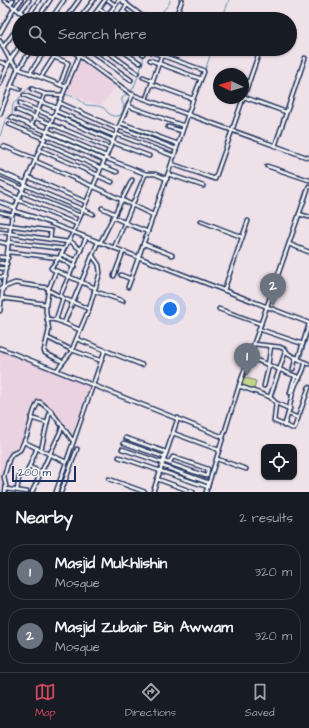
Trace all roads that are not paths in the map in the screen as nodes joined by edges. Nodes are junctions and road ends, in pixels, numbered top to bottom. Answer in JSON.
{"nodes":[{"id":1,"x":4,"y":0,"type":"edge"},
{"id":2,"x":13,"y":0,"type":"edge"},
{"id":3,"x":21,"y":0,"type":"edge"},
{"id":4,"x":29,"y":0,"type":"edge"},
{"id":5,"x":39,"y":0,"type":"edge"},
{"id":6,"x":50,"y":0,"type":"edge"},
{"id":7,"x":64,"y":0,"type":"edge"},
{"id":8,"x":79,"y":0,"type":"edge"},
{"id":9,"x":94,"y":0,"type":"edge"},
{"id":10,"x":106,"y":0,"type":"edge"},
{"id":11,"x":120,"y":0,"type":"edge"},
{"id":12,"x":182,"y":0,"type":"edge"},
{"id":13,"x":10,"y":4,"type":"junction"},
{"id":14,"x":115,"y":5,"type":"junction"},
{"id":15,"x":127,"y":5,"type":"junction"},
{"id":16,"x":15,"y":8,"type":"junction"},
{"id":17,"x":99,"y":8,"type":"junction"},
{"id":18,"x":123,"y":11,"type":"edge"},
{"id":19,"x":13,"y":12,"type":"edge"},
{"id":20,"x":20,"y":12,"type":"joint"},
{"id":21,"x":30,"y":12,"type":"edge"},
{"id":22,"x":42,"y":12,"type":"edge"},
{"id":23,"x":56,"y":12,"type":"edge"},
{"id":24,"x":70,"y":12,"type":"edge"},
{"id":25,"x":85,"y":12,"type":"edge"},
{"id":26,"x":96,"y":12,"type":"edge"},
{"id":27,"x":103,"y":12,"type":"edge"},
{"id":28,"x":110,"y":12,"type":"edge"},
{"id":29,"x":136,"y":12,"type":"edge"},
{"id":30,"x":178,"y":12,"type":"edge"},
{"id":31,"x":12,"y":13,"type":"edge"},
{"id":32,"x":0,"y":33,"type":"edge"},
{"id":33,"x":12,"y":35,"type":"edge"},
{"id":34,"x":0,"y":41,"type":"edge"},
{"id":35,"x":3,"y":47,"type":"junction"},
{"id":36,"x":13,"y":56,"type":"edge"},
{"id":37,"x":27,"y":56,"type":"edge"},
{"id":38,"x":42,"y":56,"type":"edge"},
{"id":39,"x":79,"y":56,"type":"joint"},
{"id":40,"x":98,"y":56,"type":"edge"},
{"id":41,"x":114,"y":56,"type":"edge"},
{"id":42,"x":130,"y":56,"type":"edge"},
{"id":43,"x":162,"y":56,"type":"edge"},
{"id":44,"x":165,"y":56,"type":"edge"},
{"id":45,"x":258,"y":56,"type":"dead end"},
{"id":46,"x":54,"y":57,"type":"joint"},
{"id":47,"x":305,"y":58,"type":"dead end"},
{"id":48,"x":10,"y":60,"type":"junction"},
{"id":49,"x":150,"y":60,"type":"dead end"},
{"id":50,"x":0,"y":62,"type":"edge"},
{"id":51,"x":140,"y":63,"type":"dead end"},
{"id":52,"x":159,"y":64,"type":"junction"},
{"id":53,"x":8,"y":65,"type":"junction"},
{"id":54,"x":19,"y":68,"type":"junction"},
{"id":55,"x":137,"y":73,"type":"dead end"},
{"id":56,"x":30,"y":74,"type":"junction"},
{"id":57,"x":144,"y":77,"type":"dead end"},
{"id":58,"x":1,"y":78,"type":"edge"},
{"id":59,"x":41,"y":78,"type":"junction"},
{"id":60,"x":201,"y":78,"type":"junction"},
{"id":61,"x":131,"y":80,"type":"dead end"},
{"id":62,"x":152,"y":82,"type":"junction"},
{"id":63,"x":249,"y":82,"type":"edge"},
{"id":64,"x":0,"y":83,"type":"edge"},
{"id":65,"x":60,"y":85,"type":"junction"},
{"id":66,"x":11,"y":86,"type":"junction"},
{"id":67,"x":20,"y":89,"type":"dead end"},
{"id":68,"x":32,"y":89,"type":"dead end"},
{"id":69,"x":66,"y":89,"type":"junction"},
{"id":70,"x":131,"y":93,"type":"junction"},
{"id":71,"x":45,"y":94,"type":"junction"},
{"id":72,"x":24,"y":95,"type":"dead end"},
{"id":73,"x":63,"y":95,"type":"junction"},
{"id":74,"x":146,"y":99,"type":"junction"},
{"id":75,"x":193,"y":99,"type":"junction"},
{"id":76,"x":249,"y":99,"type":"edge"},
{"id":77,"x":41,"y":102,"type":"junction"},
{"id":78,"x":20,"y":103,"type":"dead end"},
{"id":79,"x":60,"y":103,"type":"junction"},
{"id":80,"x":241,"y":104,"type":"edge"},
{"id":81,"x":128,"y":106,"type":"junction"},
{"id":82,"x":17,"y":110,"type":"dead end"},
{"id":83,"x":57,"y":110,"type":"junction"},
{"id":84,"x":37,"y":111,"type":"junction"},
{"id":85,"x":286,"y":112,"type":"junction"},
{"id":86,"x":0,"y":114,"type":"edge"},
{"id":87,"x":188,"y":114,"type":"junction"},
{"id":88,"x":54,"y":116,"type":"junction"},
{"id":89,"x":11,"y":117,"type":"dead end"},
{"id":90,"x":35,"y":117,"type":"junction"},
{"id":91,"x":51,"y":123,"type":"junction"},
{"id":92,"x":121,"y":123,"type":"junction"},
{"id":93,"x":9,"y":124,"type":"dead end"},
{"id":94,"x":31,"y":126,"type":"junction"},
{"id":95,"x":184,"y":126,"type":"junction"},
{"id":96,"x":168,"y":127,"type":"dead end"},
{"id":97,"x":119,"y":128,"type":"junction"},
{"id":98,"x":232,"y":130,"type":"junction"},
{"id":99,"x":182,"y":131,"type":"junction"},
{"id":100,"x":47,"y":133,"type":"junction"},
{"id":101,"x":115,"y":135,"type":"junction"},
{"id":102,"x":44,"y":140,"type":"junction"},
{"id":103,"x":113,"y":142,"type":"junction"},
{"id":104,"x":178,"y":144,"type":"junction"},
{"id":105,"x":3,"y":146,"type":"dead end"},
{"id":106,"x":274,"y":146,"type":"junction"},
{"id":107,"x":109,"y":148,"type":"junction"},
{"id":108,"x":176,"y":149,"type":"junction"},
{"id":109,"x":40,"y":150,"type":"junction"},
{"id":110,"x":149,"y":156,"type":"dead end"},
{"id":111,"x":174,"y":156,"type":"junction"},
{"id":112,"x":105,"y":158,"type":"junction"},
{"id":113,"x":309,"y":158,"type":"edge"},
{"id":114,"x":36,"y":160,"type":"junction"},
{"id":115,"x":172,"y":164,"type":"junction"},
{"id":116,"x":267,"y":166,"type":"dead end"},
{"id":117,"x":102,"y":167,"type":"junction"},
{"id":118,"x":0,"y":172,"type":"edge"},
{"id":119,"x":118,"y":172,"type":"dead end"},
{"id":120,"x":146,"y":174,"type":"junction"},
{"id":121,"x":168,"y":174,"type":"junction"},
{"id":122,"x":98,"y":175,"type":"junction"},
{"id":123,"x":28,"y":177,"type":"junction"},
{"id":124,"x":0,"y":179,"type":"edge"},
{"id":125,"x":167,"y":179,"type":"junction"},
{"id":126,"x":132,"y":180,"type":"dead end"},
{"id":127,"x":309,"y":180,"type":"edge"},
{"id":128,"x":112,"y":182,"type":"dead end"},
{"id":129,"x":25,"y":184,"type":"junction"},
{"id":130,"x":93,"y":186,"type":"junction"},
{"id":131,"x":203,"y":186,"type":"dead end"},
{"id":132,"x":309,"y":186,"type":"edge"},
{"id":133,"x":0,"y":190,"type":"edge"},
{"id":134,"x":23,"y":190,"type":"junction"},
{"id":135,"x":18,"y":200,"type":"junction"},
{"id":136,"x":122,"y":200,"type":"junction"},
{"id":137,"x":0,"y":202,"type":"edge"},
{"id":138,"x":86,"y":202,"type":"junction"},
{"id":139,"x":132,"y":205,"type":"junction"},
{"id":140,"x":102,"y":208,"type":"dead end"},
{"id":141,"x":14,"y":209,"type":"junction"},
{"id":142,"x":83,"y":209,"type":"junction"},
{"id":143,"x":0,"y":212,"type":"edge"},
{"id":144,"x":93,"y":214,"type":"dead end"},
{"id":145,"x":299,"y":214,"type":"junction"},
{"id":146,"x":12,"y":215,"type":"junction"},
{"id":147,"x":80,"y":216,"type":"junction"},
{"id":148,"x":114,"y":216,"type":"junction"},
{"id":149,"x":153,"y":216,"type":"junction"},
{"id":150,"x":309,"y":217,"type":"edge"},
{"id":151,"x":201,"y":221,"type":"dead end"},
{"id":152,"x":248,"y":221,"type":"dead end"},
{"id":153,"x":124,"y":223,"type":"junction"},
{"id":154,"x":0,"y":224,"type":"edge"},
{"id":155,"x":52,"y":224,"type":"junction"},
{"id":156,"x":77,"y":224,"type":"junction"},
{"id":157,"x":11,"y":226,"type":"junction"},
{"id":158,"x":51,"y":231,"type":"junction"},
{"id":159,"x":0,"y":232,"type":"edge"},
{"id":160,"x":148,"y":232,"type":"junction"},
{"id":161,"x":73,"y":233,"type":"junction"},
{"id":162,"x":10,"y":234,"type":"junction"},
{"id":163,"x":242,"y":237,"type":"junction"},
{"id":164,"x":86,"y":238,"type":"junction"},
{"id":165,"x":50,"y":239,"type":"junction"},
{"id":166,"x":69,"y":241,"type":"junction"},
{"id":167,"x":0,"y":242,"type":"edge"},
{"id":168,"x":99,"y":242,"type":"junction"},
{"id":169,"x":8,"y":243,"type":"junction"},
{"id":170,"x":144,"y":244,"type":"junction"},
{"id":171,"x":289,"y":244,"type":"junction"},
{"id":172,"x":114,"y":248,"type":"junction"},
{"id":173,"x":64,"y":249,"type":"junction"},
{"id":174,"x":81,"y":250,"type":"junction"},
{"id":175,"x":8,"y":252,"type":"junction"},
{"id":176,"x":122,"y":252,"type":"junction"},
{"id":177,"x":309,"y":252,"type":"edge"},
{"id":178,"x":61,"y":254,"type":"junction"},
{"id":179,"x":92,"y":255,"type":"junction"},
{"id":180,"x":172,"y":255,"type":"dead end"},
{"id":181,"x":0,"y":257,"type":"edge"},
{"id":182,"x":8,"y":258,"type":"junction"},
{"id":183,"x":59,"y":258,"type":"junction"},
{"id":184,"x":138,"y":258,"type":"junction"},
{"id":185,"x":76,"y":261,"type":"junction"},
{"id":186,"x":0,"y":263,"type":"edge"},
{"id":187,"x":7,"y":264,"type":"junction"},
{"id":188,"x":74,"y":266,"type":"junction"},
{"id":189,"x":0,"y":268,"type":"edge"},
{"id":190,"x":6,"y":269,"type":"junction"},
{"id":191,"x":56,"y":271,"type":"junction"},
{"id":192,"x":121,"y":275,"type":"dead end"},
{"id":193,"x":0,"y":276,"type":"edge"},
{"id":194,"x":114,"y":276,"type":"dead end"},
{"id":195,"x":5,"y":277,"type":"junction"},
{"id":196,"x":69,"y":277,"type":"junction"},
{"id":197,"x":131,"y":279,"type":"junction"},
{"id":198,"x":81,"y":282,"type":"junction"},
{"id":199,"x":128,"y":287,"type":"dead end"},
{"id":200,"x":2,"y":288,"type":"edge"},
{"id":201,"x":48,"y":289,"type":"junction"},
{"id":202,"x":95,"y":290,"type":"junction"},
{"id":203,"x":224,"y":290,"type":"junction"},
{"id":204,"x":61,"y":297,"type":"junction"},
{"id":205,"x":2,"y":298,"type":"junction"},
{"id":206,"x":122,"y":301,"type":"dead end"},
{"id":207,"x":73,"y":303,"type":"junction"},
{"id":208,"x":46,"y":304,"type":"junction"},
{"id":209,"x":267,"y":307,"type":"junction"},
{"id":210,"x":89,"y":309,"type":"junction"},
{"id":211,"x":219,"y":309,"type":"dead end"},
{"id":212,"x":0,"y":312,"type":"edge"},
{"id":213,"x":47,"y":319,"type":"junction"},
{"id":214,"x":56,"y":320,"type":"junction"},
{"id":215,"x":309,"y":323,"type":"edge"},
{"id":216,"x":64,"y":324,"type":"junction"},
{"id":217,"x":261,"y":324,"type":"junction"},
{"id":218,"x":260,"y":329,"type":"junction"},
{"id":219,"x":80,"y":330,"type":"junction"},
{"id":220,"x":48,"y":338,"type":"junction"},
{"id":221,"x":76,"y":339,"type":"junction"},
{"id":222,"x":254,"y":344,"type":"junction"},
{"id":223,"x":303,"y":344,"type":"junction"},
{"id":224,"x":271,"y":346,"type":"junction"},
{"id":225,"x":0,"y":348,"type":"edge"},
{"id":226,"x":72,"y":350,"type":"junction"},
{"id":227,"x":105,"y":350,"type":"junction"},
{"id":228,"x":286,"y":350,"type":"junction"},
{"id":229,"x":249,"y":357,"type":"junction"},
{"id":230,"x":297,"y":358,"type":"junction"},
{"id":231,"x":99,"y":360,"type":"dead end"},
{"id":232,"x":63,"y":362,"type":"junction"},
{"id":233,"x":305,"y":363,"type":"junction"},
{"id":234,"x":309,"y":364,"type":"edge"},
{"id":235,"x":142,"y":365,"type":"dead end"},
{"id":236,"x":268,"y":365,"type":"junction"},
{"id":237,"x":293,"y":369,"type":"dead end"},
{"id":238,"x":57,"y":370,"type":"junction"},
{"id":239,"x":279,"y":370,"type":"junction"},
{"id":240,"x":296,"y":376,"type":"junction"},
{"id":241,"x":300,"y":378,"type":"junction"},
{"id":242,"x":93,"y":385,"type":"junction"},
{"id":243,"x":239,"y":386,"type":"junction"},
{"id":244,"x":264,"y":386,"type":"dead end"},
{"id":245,"x":309,"y":387,"type":"edge"},
{"id":246,"x":290,"y":393,"type":"dead end"},
{"id":247,"x":270,"y":398,"type":"junction"},
{"id":248,"x":276,"y":403,"type":"junction"},
{"id":249,"x":290,"y":409,"type":"junction"},
{"id":250,"x":51,"y":411,"type":"junction"},
{"id":251,"x":289,"y":414,"type":"junction"},
{"id":252,"x":32,"y":418,"type":"junction"},
{"id":253,"x":178,"y":418,"type":"junction"},
{"id":254,"x":298,"y":418,"type":"junction"},
{"id":255,"x":47,"y":423,"type":"junction"},
{"id":256,"x":63,"y":426,"type":"junction"},
{"id":257,"x":284,"y":426,"type":"junction"},
{"id":258,"x":173,"y":433,"type":"junction"},
{"id":259,"x":223,"y":437,"type":"junction"},
{"id":260,"x":126,"y":438,"type":"dead end"},
{"id":261,"x":73,"y":441,"type":"junction"},
{"id":262,"x":24,"y":442,"type":"junction"},
{"id":263,"x":124,"y":443,"type":"dead end"},
{"id":264,"x":39,"y":449,"type":"junction"},
{"id":265,"x":77,"y":449,"type":"dead end"},
{"id":266,"x":122,"y":449,"type":"dead end"},
{"id":267,"x":220,"y":450,"type":"junction"},
{"id":268,"x":166,"y":452,"type":"junction"},
{"id":269,"x":50,"y":454,"type":"junction"},
{"id":270,"x":119,"y":457,"type":"dead end"},
{"id":271,"x":217,"y":459,"type":"junction"},
{"id":272,"x":163,"y":462,"type":"junction"},
{"id":273,"x":66,"y":463,"type":"junction"},
{"id":274,"x":170,"y":463,"type":"junction"},
{"id":275,"x":29,"y":467,"type":"junction"},
{"id":276,"x":70,"y":467,"type":"junction"},
{"id":277,"x":246,"y":469,"type":"dead end"},
{"id":278,"x":160,"y":471,"type":"junction"},
{"id":279,"x":28,"y":472,"type":"dead end"},
{"id":280,"x":41,"y":472,"type":"junction"},
{"id":281,"x":19,"y":476,"type":"dead end"},
{"id":282,"x":109,"y":479,"type":"dead end"},
{"id":283,"x":157,"y":479,"type":"junction"},
{"id":284,"x":209,"y":483,"type":"junction"},
{"id":285,"x":5,"y":490,"type":"edge"},
{"id":286,"x":17,"y":490,"type":"junction"},
{"id":287,"x":207,"y":490,"type":"edge"},
{"id":288,"x":27,"y":492,"type":"edge"},
{"id":289,"x":32,"y":492,"type":"edge"},
{"id":290,"x":56,"y":492,"type":"edge"},
{"id":291,"x":61,"y":492,"type":"edge"},
{"id":292,"x":145,"y":492,"type":"edge"},
{"id":293,"x":153,"y":492,"type":"edge"},
{"id":294,"x":193,"y":492,"type":"edge"},
{"id":295,"x":211,"y":492,"type":"edge"}],
"edges":[{"from":1,"to":13,"type":"street"},
{"from":2,"to":13,"type":"street"},
{"from":3,"to":16,"type":"street"},
{"from":4,"to":20,"type":"street"},
{"from":5,"to":21,"type":"street"},
{"from":6,"to":22,"type":"street"},
{"from":7,"to":23,"type":"street"},
{"from":8,"to":24,"type":"street"},
{"from":9,"to":25,"type":"street"},
{"from":10,"to":14,"type":"street"},
{"from":10,"to":17,"type":"street"},
{"from":11,"to":14,"type":"street"},
{"from":11,"to":15,"type":"street"},
{"from":12,"to":30,"type":"street"},
{"from":13,"to":16,"type":"street"},
{"from":14,"to":28,"type":"street"},
{"from":15,"to":18,"type":"street"},
{"from":15,"to":29,"type":"street"},
{"from":16,"to":19,"type":"street"},
{"from":16,"to":20,"type":"street"},
{"from":17,"to":26,"type":"street"},
{"from":17,"to":27,"type":"street"},
{"from":31,"to":32,"type":"street"},
{"from":33,"to":35,"type":"street"},
{"from":34,"to":35,"type":"street"},
{"from":35,"to":48,"type":"street"},
{"from":36,"to":48,"type":"street"},
{"from":37,"to":54,"type":"street"},
{"from":38,"to":56,"type":"street"},
{"from":39,"to":69,"type":"street"},
{"from":39,"to":70,"type":"street"},
{"from":40,"to":61,"type":"street"},
{"from":41,"to":55,"type":"street"},
{"from":42,"to":51,"type":"street"},
{"from":43,"to":52,"type":"street"},
{"from":44,"to":60,"type":"street"},
{"from":45,"to":63,"type":"street"},
{"from":46,"to":59,"type":"street"},
{"from":46,"to":65,"type":"street"},
{"from":47,"to":85,"type":"street"},
{"from":48,"to":53,"type":"street"},
{"from":48,"to":54,"type":"street"},
{"from":49,"to":52,"type":"street"},
{"from":50,"to":53,"type":"street"},
{"from":52,"to":60,"type":"street"},
{"from":52,"to":62,"type":"street"},
{"from":53,"to":58,"type":"street"},
{"from":54,"to":56,"type":"street"},
{"from":54,"to":66,"type":"street"},
{"from":56,"to":59,"type":"street"},
{"from":57,"to":62,"type":"street"},
{"from":58,"to":64,"type":"street"},
{"from":59,"to":65,"type":"street"},
{"from":60,"to":75,"type":"street"},
{"from":62,"to":74,"type":"street"},
{"from":62,"to":75,"type":"street"},
{"from":65,"to":69,"type":"street"},
{"from":66,"to":67,"type":"street"},
{"from":66,"to":86,"type":"street"},
{"from":68,"to":71,"type":"street"},
{"from":69,"to":73,"type":"street"},
{"from":70,"to":74,"type":"street"},
{"from":70,"to":81,"type":"street"},
{"from":71,"to":73,"type":"street"},
{"from":71,"to":77,"type":"street"},
{"from":72,"to":77,"type":"street"},
{"from":73,"to":79,"type":"street"},
{"from":74,"to":87,"type":"street"},
{"from":75,"to":87,"type":"street"},
{"from":76,"to":85,"type":"street"},
{"from":77,"to":83,"type":"street"},
{"from":77,"to":84,"type":"street"},
{"from":78,"to":84,"type":"street"},
{"from":79,"to":83,"type":"street"},
{"from":79,"to":97,"type":"street"},
{"from":80,"to":98,"type":"street"},
{"from":81,"to":92,"type":"street"},
{"from":81,"to":95,"type":"street"},
{"from":82,"to":90,"type":"street"},
{"from":83,"to":88,"type":"street"},
{"from":83,"to":101,"type":"street"},
{"from":84,"to":88,"type":"street"},
{"from":84,"to":90,"type":"street"},
{"from":85,"to":106,"type":"street"},
{"from":87,"to":95,"type":"street"},
{"from":87,"to":98,"type":"street"},
{"from":88,"to":91,"type":"street"},
{"from":88,"to":103,"type":"street"},
{"from":89,"to":94,"type":"street"},
{"from":90,"to":91,"type":"street"},
{"from":90,"to":94,"type":"street"},
{"from":91,"to":100,"type":"street"},
{"from":91,"to":107,"type":"street"},
{"from":92,"to":97,"type":"street"},
{"from":92,"to":104,"type":"street"},
{"from":93,"to":102,"type":"street"},
{"from":94,"to":100,"type":"street"},
{"from":95,"to":99,"type":"street"},
{"from":96,"to":99,"type":"street"},
{"from":97,"to":101,"type":"street"},
{"from":97,"to":108,"type":"street"},
{"from":98,"to":106,"type":"street"},
{"from":98,"to":115,"type":"street"},
{"from":99,"to":104,"type":"street"},
{"from":100,"to":102,"type":"street"},
{"from":100,"to":112,"type":"street"},
{"from":100,"to":112,"type":"street"},
{"from":101,"to":103,"type":"street"},
{"from":101,"to":111,"type":"street"},
{"from":102,"to":109,"type":"street"},
{"from":102,"to":117,"type":"street"},
{"from":103,"to":107,"type":"street"},
{"from":103,"to":110,"type":"street"},
{"from":104,"to":108,"type":"street"},
{"from":105,"to":114,"type":"street"},
{"from":106,"to":113,"type":"street"},
{"from":107,"to":112,"type":"street"},
{"from":108,"to":111,"type":"street"},
{"from":109,"to":114,"type":"street"},
{"from":109,"to":122,"type":"street"},
{"from":111,"to":115,"type":"street"},
{"from":112,"to":117,"type":"street"},
{"from":112,"to":120,"type":"street"},
{"from":114,"to":123,"type":"street"},
{"from":114,"to":130,"type":"street"},
{"from":115,"to":121,"type":"street"},
{"from":116,"to":127,"type":"street"},
{"from":117,"to":119,"type":"street"},
{"from":117,"to":122,"type":"street"},
{"from":118,"to":129,"type":"street"},
{"from":120,"to":125,"type":"street"},
{"from":120,"to":139,"type":"street"},
{"from":121,"to":125,"type":"street"},
{"from":121,"to":131,"type":"street"},
{"from":122,"to":128,"type":"street"},
{"from":122,"to":130,"type":"street"},
{"from":123,"to":129,"type":"street"},
{"from":123,"to":138,"type":"street"},
{"from":124,"to":134,"type":"street"},
{"from":125,"to":149,"type":"street"},
{"from":126,"to":136,"type":"street"},
{"from":129,"to":134,"type":"street"},
{"from":129,"to":142,"type":"street"},
{"from":130,"to":136,"type":"street"},
{"from":130,"to":138,"type":"street"},
{"from":132,"to":145,"type":"street"},
{"from":133,"to":135,"type":"street"},
{"from":134,"to":135,"type":"street"},
{"from":134,"to":147,"type":"street"},
{"from":135,"to":141,"type":"street"},
{"from":135,"to":156,"type":"street"},
{"from":136,"to":139,"type":"street"},
{"from":136,"to":148,"type":"street"},
{"from":137,"to":141,"type":"street"},
{"from":138,"to":142,"type":"street"},
{"from":139,"to":149,"type":"street"},
{"from":139,"to":153,"type":"street"},
{"from":140,"to":148,"type":"street"},
{"from":141,"to":146,"type":"street"},
{"from":141,"to":155,"type":"street"},
{"from":142,"to":144,"type":"street"},
{"from":142,"to":147,"type":"street"},
{"from":143,"to":146,"type":"street"},
{"from":145,"to":150,"type":"street"},
{"from":145,"to":171,"type":"street"},
{"from":146,"to":157,"type":"street"},
{"from":147,"to":156,"type":"street"},
{"from":148,"to":153,"type":"street"},
{"from":148,"to":168,"type":"street"},
{"from":149,"to":160,"type":"street"},
{"from":151,"to":163,"type":"street"},
{"from":152,"to":163,"type":"street"},
{"from":153,"to":160,"type":"street"},
{"from":153,"to":172,"type":"street"},
{"from":154,"to":157,"type":"street"},
{"from":155,"to":158,"type":"street"},
{"from":155,"to":161,"type":"street"},
{"from":156,"to":161,"type":"street"},
{"from":157,"to":158,"type":"street"},
{"from":157,"to":162,"type":"street"},
{"from":158,"to":165,"type":"street"},
{"from":159,"to":162,"type":"street"},
{"from":160,"to":170,"type":"street"},
{"from":161,"to":164,"type":"street"},
{"from":161,"to":166,"type":"street"},
{"from":162,"to":165,"type":"street"},
{"from":162,"to":169,"type":"street"},
{"from":163,"to":203,"type":"street"},
{"from":164,"to":168,"type":"street"},
{"from":164,"to":174,"type":"street"},
{"from":165,"to":166,"type":"street"},
{"from":166,"to":173,"type":"street"},
{"from":166,"to":174,"type":"street"},
{"from":167,"to":169,"type":"street"},
{"from":168,"to":172,"type":"street"},
{"from":168,"to":179,"type":"street"},
{"from":169,"to":173,"type":"street"},
{"from":169,"to":175,"type":"street"},
{"from":170,"to":180,"type":"street"},
{"from":170,"to":184,"type":"street"},
{"from":171,"to":177,"type":"street"},
{"from":171,"to":209,"type":"street"},
{"from":172,"to":176,"type":"street"},
{"from":173,"to":178,"type":"street"},
{"from":174,"to":185,"type":"street"},
{"from":175,"to":182,"type":"street"},
{"from":175,"to":183,"type":"street"},
{"from":176,"to":184,"type":"street"},
{"from":176,"to":194,"type":"street"},
{"from":178,"to":183,"type":"street"},
{"from":178,"to":185,"type":"street"},
{"from":179,"to":198,"type":"street"},
{"from":179,"to":202,"type":"street"},
{"from":181,"to":182,"type":"street"},
{"from":182,"to":187,"type":"street"},
{"from":183,"to":188,"type":"street"},
{"from":183,"to":191,"type":"street"},
{"from":184,"to":197,"type":"street"},
{"from":184,"to":203,"type":"street"},
{"from":185,"to":188,"type":"street"},
{"from":186,"to":187,"type":"street"},
{"from":187,"to":190,"type":"street"},
{"from":188,"to":196,"type":"street"},
{"from":189,"to":190,"type":"street"},
{"from":190,"to":195,"type":"street"},
{"from":191,"to":196,"type":"street"},
{"from":191,"to":201,"type":"street"},
{"from":192,"to":197,"type":"street"},
{"from":193,"to":195,"type":"street"},
{"from":195,"to":200,"type":"street"},
{"from":196,"to":198,"type":"street"},
{"from":196,"to":204,"type":"street"},
{"from":197,"to":199,"type":"street"},
{"from":198,"to":202,"type":"street"},
{"from":198,"to":207,"type":"street"},
{"from":200,"to":201,"type":"street"},
{"from":200,"to":205,"type":"street"},
{"from":201,"to":204,"type":"street"},
{"from":201,"to":208,"type":"street"},
{"from":202,"to":206,"type":"street"},
{"from":202,"to":210,"type":"street"},
{"from":203,"to":209,"type":"street"},
{"from":204,"to":207,"type":"street"},
{"from":204,"to":214,"type":"street"},
{"from":205,"to":208,"type":"street"},
{"from":205,"to":212,"type":"street"},
{"from":207,"to":210,"type":"street"},
{"from":207,"to":216,"type":"street"},
{"from":208,"to":213,"type":"street"},
{"from":209,"to":215,"type":"street"},
{"from":209,"to":217,"type":"street"},
{"from":210,"to":219,"type":"street"},
{"from":211,"to":217,"type":"street"},
{"from":213,"to":214,"type":"street"},
{"from":213,"to":220,"type":"street"},
{"from":214,"to":216,"type":"street"},
{"from":215,"to":223,"type":"street"},
{"from":216,"to":219,"type":"street"},
{"from":217,"to":218,"type":"street"},
{"from":218,"to":222,"type":"street"},
{"from":218,"to":223,"type":"street"},
{"from":219,"to":221,"type":"street"},
{"from":220,"to":226,"type":"street"},
{"from":220,"to":232,"type":"street"},
{"from":221,"to":226,"type":"street"},
{"from":221,"to":227,"type":"street"},
{"from":222,"to":224,"type":"street"},
{"from":222,"to":229,"type":"street"},
{"from":223,"to":230,"type":"street"},
{"from":224,"to":228,"type":"street"},
{"from":224,"to":236,"type":"street"},
{"from":225,"to":238,"type":"street"},
{"from":226,"to":231,"type":"street"},
{"from":226,"to":232,"type":"street"},
{"from":227,"to":235,"type":"street"},
{"from":227,"to":242,"type":"street"},
{"from":228,"to":230,"type":"street"},
{"from":228,"to":239,"type":"street"},
{"from":229,"to":236,"type":"street"},
{"from":229,"to":243,"type":"street"},
{"from":230,"to":233,"type":"street"},
{"from":230,"to":237,"type":"street"},
{"from":232,"to":238,"type":"street"},
{"from":233,"to":234,"type":"street"},
{"from":233,"to":241,"type":"street"},
{"from":236,"to":239,"type":"street"},
{"from":236,"to":244,"type":"street"},
{"from":238,"to":242,"type":"street"},
{"from":239,"to":240,"type":"street"},
{"from":239,"to":247,"type":"street"},
{"from":240,"to":241,"type":"street"},
{"from":240,"to":246,"type":"street"},
{"from":241,"to":249,"type":"street"},
{"from":242,"to":253,"type":"street"},
{"from":242,"to":261,"type":"street"},
{"from":243,"to":247,"type":"street"},
{"from":243,"to":259,"type":"street"},
{"from":245,"to":254,"type":"street"},
{"from":247,"to":248,"type":"street"},
{"from":248,"to":249,"type":"street"},
{"from":248,"to":257,"type":"street"},
{"from":249,"to":251,"type":"street"},
{"from":250,"to":252,"type":"street"},
{"from":250,"to":255,"type":"street"},
{"from":250,"to":256,"type":"street"},
{"from":251,"to":254,"type":"street"},
{"from":251,"to":257,"type":"street"},
{"from":252,"to":255,"type":"street"},
{"from":252,"to":262,"type":"street"},
{"from":253,"to":258,"type":"street"},
{"from":253,"to":259,"type":"street"},
{"from":254,"to":257,"type":"street"},
{"from":255,"to":264,"type":"street"},
{"from":256,"to":261,"type":"street"},
{"from":256,"to":269,"type":"street"},
{"from":258,"to":267,"type":"street"},
{"from":258,"to":268,"type":"street"},
{"from":259,"to":267,"type":"street"},
{"from":260,"to":268,"type":"street"},
{"from":261,"to":273,"type":"street"},
{"from":262,"to":264,"type":"street"},
{"from":262,"to":285,"type":"street"},
{"from":263,"to":272,"type":"street"},
{"from":264,"to":269,"type":"street"},
{"from":264,"to":275,"type":"street"},
{"from":265,"to":276,"type":"street"},
{"from":266,"to":272,"type":"street"},
{"from":267,"to":271,"type":"street"},
{"from":268,"to":272,"type":"street"},
{"from":269,"to":273,"type":"street"},
{"from":269,"to":280,"type":"street"},
{"from":270,"to":278,"type":"street"},
{"from":271,"to":277,"type":"street"},
{"from":271,"to":284,"type":"street"},
{"from":272,"to":274,"type":"street"},
{"from":272,"to":278,"type":"street"},
{"from":272,"to":284,"type":"street"},
{"from":273,"to":276,"type":"street"},
{"from":273,"to":290,"type":"street"},
{"from":274,"to":274,"type":"street"},
{"from":275,"to":279,"type":"street"},
{"from":275,"to":280,"type":"street"},
{"from":276,"to":291,"type":"street"},
{"from":278,"to":283,"type":"street"},
{"from":278,"to":287,"type":"street"},
{"from":280,"to":289,"type":"street"},
{"from":281,"to":286,"type":"street"},
{"from":282,"to":292,"type":"street"},
{"from":283,"to":293,"type":"street"},
{"from":283,"to":294,"type":"street"},
{"from":284,"to":287,"type":"street"},
{"from":285,"to":286,"type":"street"},
{"from":286,"to":288,"type":"street"},
{"from":287,"to":295,"type":"street"}]}
